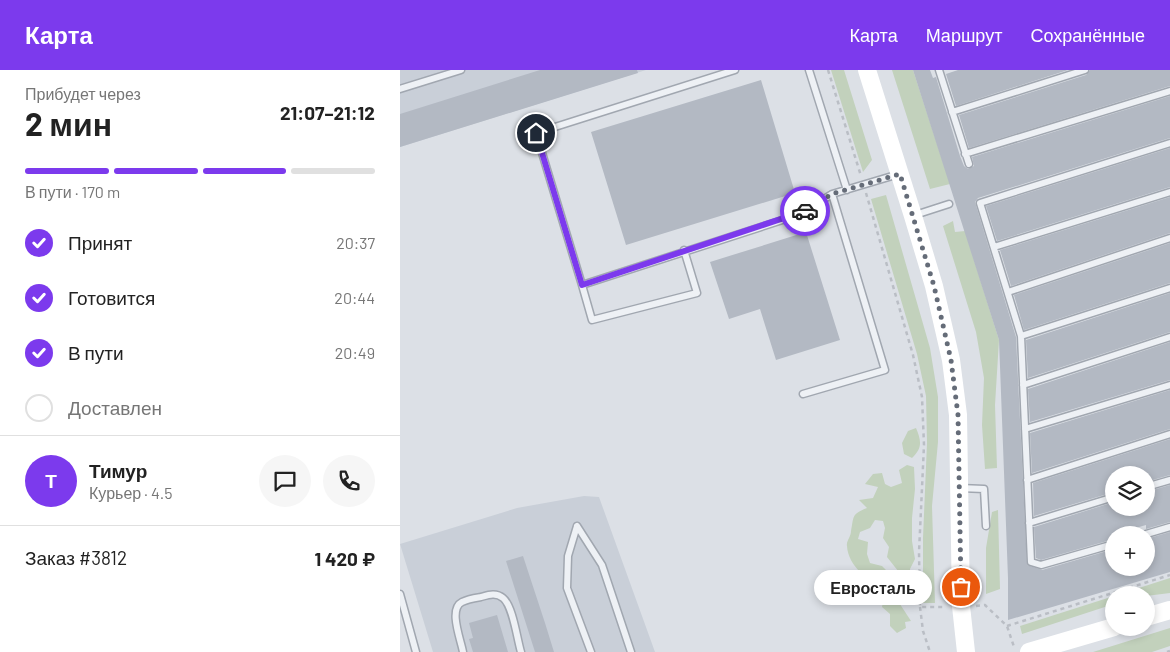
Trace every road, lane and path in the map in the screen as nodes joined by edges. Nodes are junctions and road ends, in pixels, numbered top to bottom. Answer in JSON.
{"nodes":[{"id":1,"x":461,"y":70,"type":"edge"},
{"id":2,"x":735,"y":70,"type":"edge"},
{"id":3,"x":808,"y":70,"type":"edge"},
{"id":4,"x":828,"y":70,"type":"edge"},
{"id":5,"x":867,"y":70,"type":"edge"},
{"id":6,"x":939,"y":70,"type":"edge"},
{"id":7,"x":1085,"y":70,"type":"edge"},
{"id":8,"x":400,"y":89,"type":"edge"},
{"id":9,"x":1170,"y":91,"type":"edge"},
{"id":10,"x":952,"y":112,"type":"junction"},
{"id":11,"x":1170,"y":143,"type":"edge"},
{"id":12,"x":965,"y":154,"type":"junction"},
{"id":13,"x":969,"y":164,"type":"dead end"},
{"id":14,"x":900,"y":174,"type":"junction"},
{"id":15,"x":864,"y":185,"type":"junction"},
{"id":16,"x":847,"y":190,"type":"junction"},
{"id":17,"x":1170,"y":192,"type":"edge"},
{"id":18,"x":832,"y":194,"type":"junction"},
{"id":19,"x":949,"y":204,"type":"dead end"},
{"id":20,"x":914,"y":216,"type":"junction"},
{"id":21,"x":1170,"y":238,"type":"edge"},
{"id":22,"x":994,"y":248,"type":"junction"},
{"id":23,"x":684,"y":250,"type":"junction"},
{"id":24,"x":582,"y":285,"type":"junction"},
{"id":25,"x":1170,"y":288,"type":"edge"},
{"id":26,"x":1008,"y":292,"type":"junction"},
{"id":27,"x":1022,"y":336,"type":"junction"},
{"id":28,"x":1170,"y":336,"type":"edge"},
{"id":29,"x":1023,"y":385,"type":"junction"},
{"id":30,"x":1170,"y":385,"type":"edge"},
{"id":31,"x":803,"y":394,"type":"dead end"},
{"id":32,"x":1025,"y":429,"type":"junction"},
{"id":33,"x":1170,"y":434,"type":"edge"},
{"id":34,"x":1027,"y":480,"type":"junction"},
{"id":35,"x":1170,"y":480,"type":"edge"},
{"id":36,"x":1155,"y":484,"type":"edge"},
{"id":37,"x":960,"y":488,"type":"junction"},
{"id":38,"x":1105,"y":500,"type":"edge"},
{"id":39,"x":1029,"y":523,"type":"junction"},
{"id":40,"x":986,"y":526,"type":"dead end"},
{"id":41,"x":1170,"y":527,"type":"edge"},
{"id":42,"x":1155,"y":531,"type":"edge"},
{"id":43,"x":1105,"y":547,"type":"edge"},
{"id":44,"x":1170,"y":576,"type":"edge"},
{"id":45,"x":400,"y":594,"type":"edge"},
{"id":46,"x":961,"y":606,"type":"junction"},
{"id":47,"x":920,"y":607,"type":"junction"},
{"id":48,"x":1170,"y":610,"type":"edge"},
{"id":49,"x":1155,"y":614,"type":"edge"},
{"id":50,"x":1007,"y":626,"type":"junction"},
{"id":51,"x":1105,"y":629,"type":"edge"},
{"id":52,"x":416,"y":652,"type":"edge"},
{"id":53,"x":464,"y":652,"type":"edge"},
{"id":54,"x":520,"y":652,"type":"edge"},
{"id":55,"x":591,"y":652,"type":"edge"},
{"id":56,"x":630,"y":652,"type":"edge"},
{"id":57,"x":930,"y":652,"type":"edge"},
{"id":58,"x":966,"y":652,"type":"edge"},
{"id":59,"x":1015,"y":652,"type":"edge"},
{"id":60,"x":1028,"y":652,"type":"edge"}],
"edges":[{"from":1,"to":8,"type":"lane"},
{"from":2,"to":24,"type":"lane"},
{"from":3,"to":16,"type":"lane"},
{"from":4,"to":15,"type":"path"},
{"from":5,"to":14,"type":"main road"},
{"from":6,"to":10,"type":"lane"},
{"from":7,"to":10,"type":"lane"},
{"from":9,"to":12,"type":"lane"},
{"from":10,"to":12,"type":"lane"},
{"from":11,"to":22,"type":"lane"},
{"from":12,"to":13,"type":"lane"},
{"from":14,"to":15,"type":"lane"},
{"from":14,"to":20,"type":"main road"},
{"from":15,"to":16,"type":"lane"},
{"from":15,"to":47,"type":"path"},
{"from":16,"to":18,"type":"lane"},
{"from":17,"to":22,"type":"lane"},
{"from":18,"to":23,"type":"lane"},
{"from":18,"to":31,"type":"lane"},
{"from":19,"to":20,"type":"lane"},
{"from":20,"to":37,"type":"main road"},
{"from":21,"to":26,"type":"lane"},
{"from":22,"to":26,"type":"lane"},
{"from":23,"to":24,"type":"lane"},
{"from":23,"to":24,"type":"lane"},
{"from":25,"to":27,"type":"lane"},
{"from":26,"to":27,"type":"lane"},
{"from":27,"to":29,"type":"lane"},
{"from":28,"to":29,"type":"lane"},
{"from":29,"to":32,"type":"lane"},
{"from":30,"to":32,"type":"lane"},
{"from":32,"to":34,"type":"lane"},
{"from":33,"to":34,"type":"lane"},
{"from":34,"to":39,"type":"lane"},
{"from":35,"to":36,"type":"lane"},
{"from":37,"to":40,"type":"lane"},
{"from":37,"to":46,"type":"main road"},
{"from":38,"to":39,"type":"lane"},
{"from":39,"to":43,"type":"lane"},
{"from":41,"to":42,"type":"lane"},
{"from":44,"to":50,"type":"path"},
{"from":45,"to":52,"type":"lane"},
{"from":46,"to":47,"type":"path"},
{"from":46,"to":50,"type":"path"},
{"from":46,"to":58,"type":"main road"},
{"from":47,"to":57,"type":"path"},
{"from":48,"to":49,"type":"main road"},
{"from":50,"to":59,"type":"path"},
{"from":51,"to":60,"type":"main road"},
{"from":53,"to":54,"type":"lane"},
{"from":55,"to":56,"type":"lane"}]}
